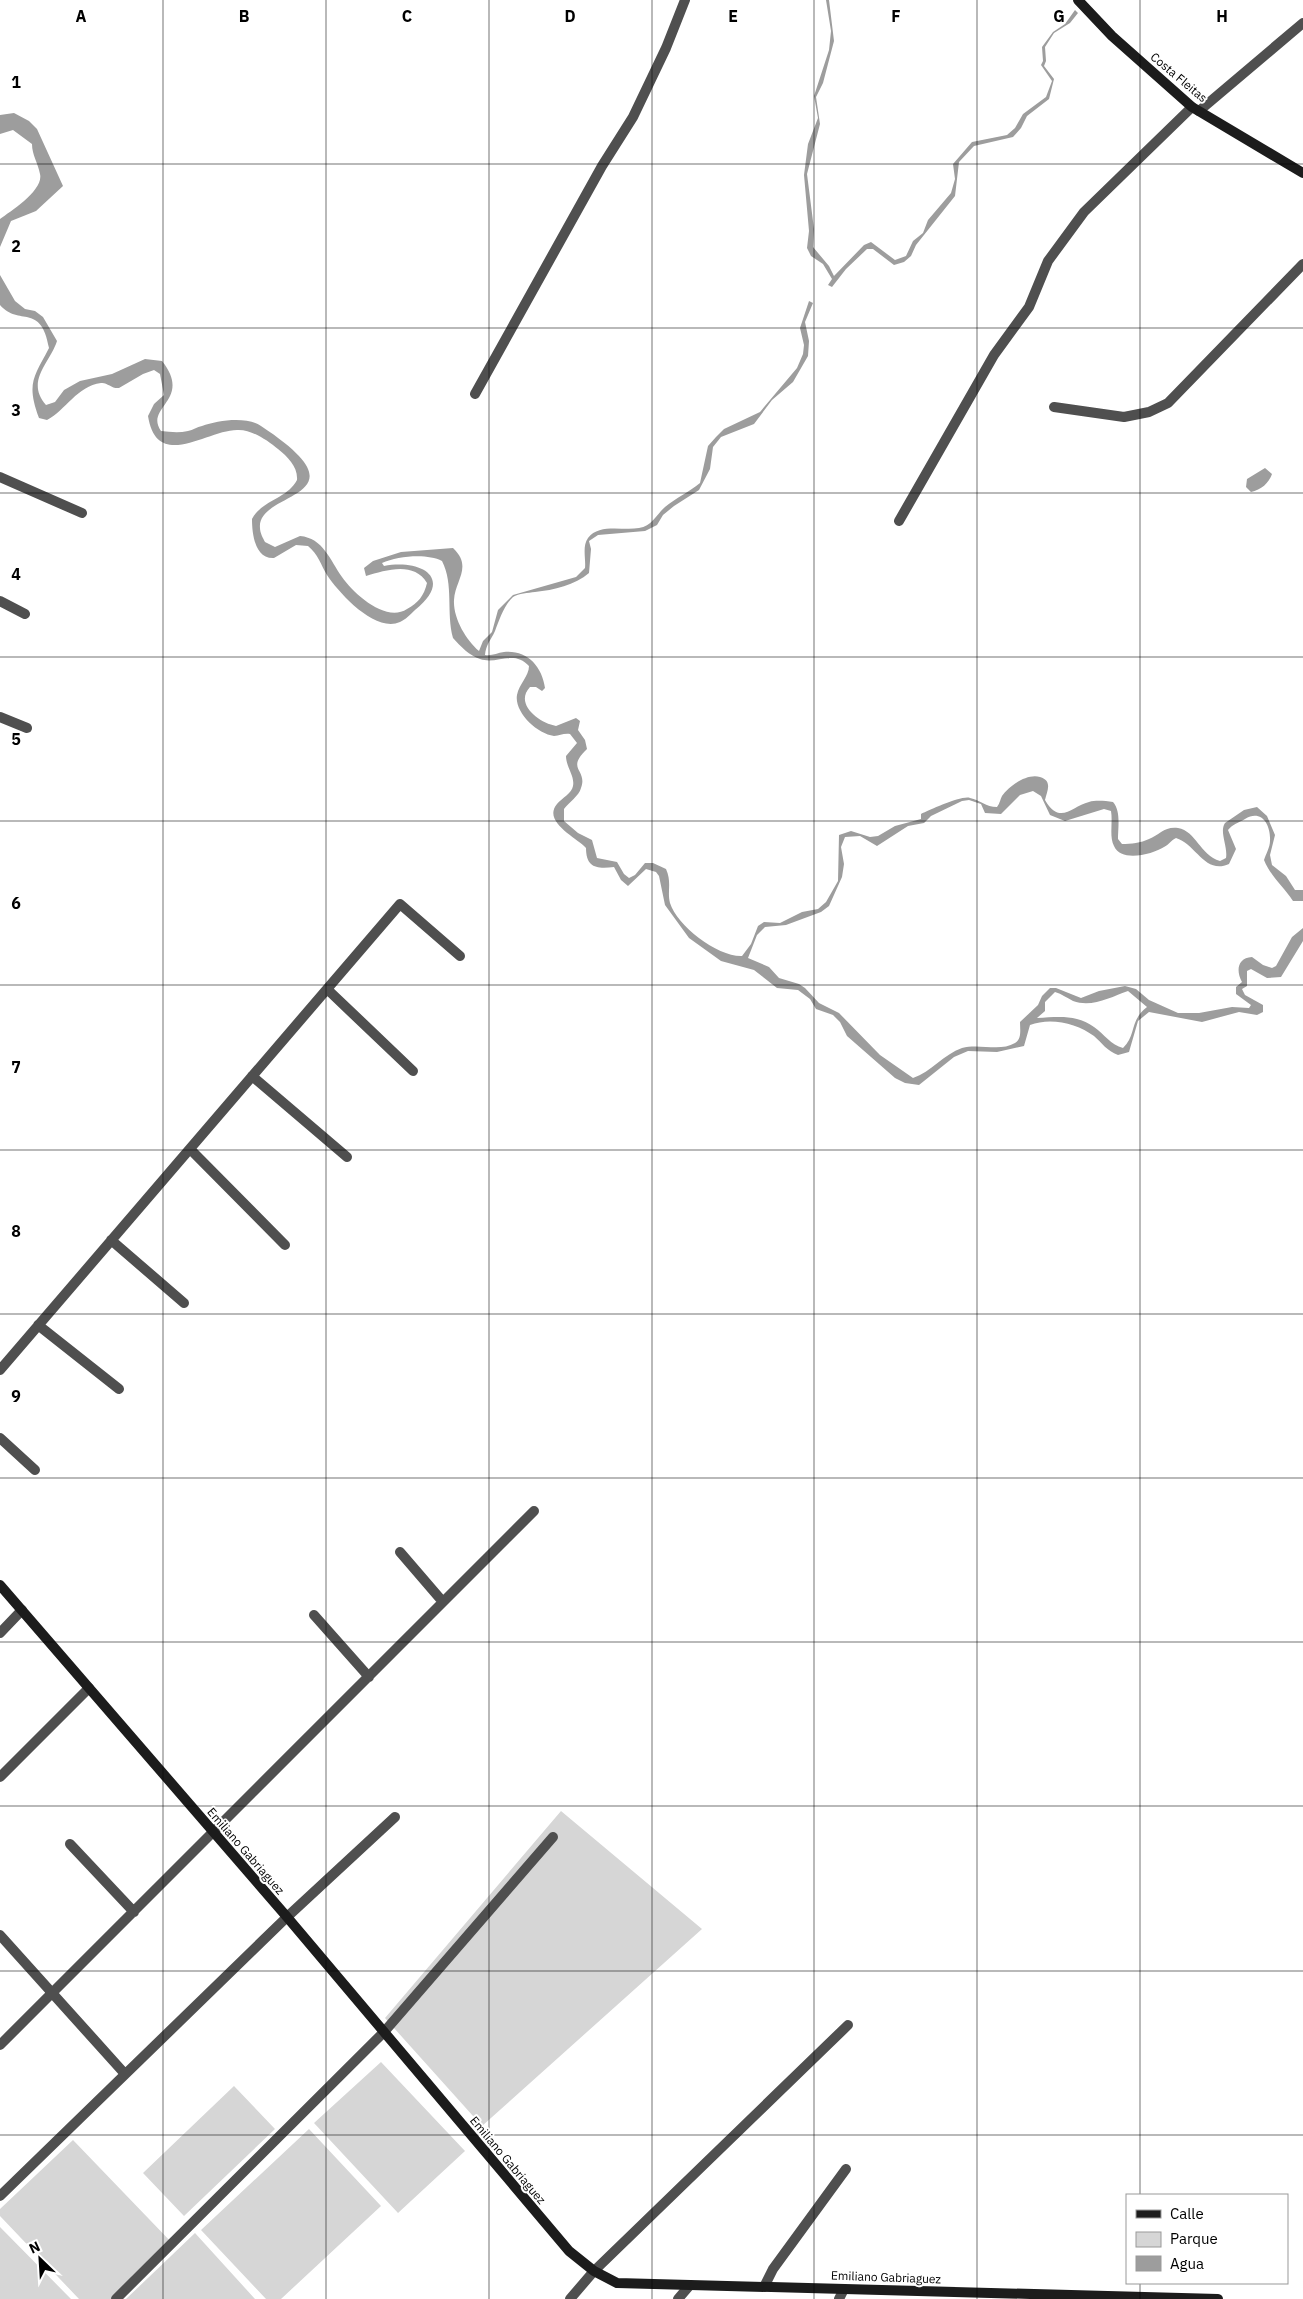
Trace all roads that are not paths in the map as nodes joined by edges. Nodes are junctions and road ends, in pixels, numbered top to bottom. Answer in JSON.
{"nodes":[{"id":1,"x":685,"y":0,"type":"edge"},
{"id":2,"x":1078,"y":0,"type":"edge"},
{"id":3,"x":1303,"y":23,"type":"edge"},
{"id":4,"x":1195,"y":109,"type":"junction"},
{"id":5,"x":1303,"y":172,"type":"edge"},
{"id":6,"x":1303,"y":264,"type":"edge"},
{"id":7,"x":475,"y":394,"type":"dead end"},
{"id":8,"x":1054,"y":407,"type":"dead end"},
{"id":9,"x":0,"y":477,"type":"edge"},
{"id":10,"x":82,"y":513,"type":"dead end"},
{"id":11,"x":899,"y":521,"type":"dead end"},
{"id":12,"x":0,"y":601,"type":"edge"},
{"id":13,"x":25,"y":614,"type":"dead end"},
{"id":14,"x":0,"y":717,"type":"edge"},
{"id":15,"x":28,"y":728,"type":"dead end"},
{"id":16,"x":460,"y":956,"type":"dead end"},
{"id":17,"x":326,"y":989,"type":"junction"},
{"id":18,"x":413,"y":1071,"type":"dead end"},
{"id":19,"x":252,"y":1076,"type":"junction"},
{"id":20,"x":190,"y":1149,"type":"junction"},
{"id":21,"x":346,"y":1157,"type":"dead end"},
{"id":22,"x":111,"y":1240,"type":"junction"},
{"id":23,"x":285,"y":1245,"type":"dead end"},
{"id":24,"x":184,"y":1303,"type":"dead end"},
{"id":25,"x":38,"y":1325,"type":"junction"},
{"id":26,"x":0,"y":1370,"type":"edge"},
{"id":27,"x":119,"y":1390,"type":"dead end"},
{"id":28,"x":0,"y":1438,"type":"edge"},
{"id":29,"x":35,"y":1470,"type":"dead end"},
{"id":30,"x":534,"y":1511,"type":"dead end"},
{"id":31,"x":400,"y":1552,"type":"dead end"},
{"id":32,"x":0,"y":1586,"type":"edge"},
{"id":33,"x":443,"y":1602,"type":"junction"},
{"id":34,"x":22,"y":1610,"type":"junction"},
{"id":35,"x":314,"y":1615,"type":"dead end"},
{"id":36,"x":0,"y":1633,"type":"edge"},
{"id":37,"x":369,"y":1677,"type":"junction"},
{"id":38,"x":89,"y":1688,"type":"junction"},
{"id":39,"x":0,"y":1777,"type":"edge"},
{"id":40,"x":395,"y":1817,"type":"dead end"},
{"id":41,"x":214,"y":1833,"type":"junction"},
{"id":42,"x":553,"y":1837,"type":"dead end"},
{"id":43,"x":70,"y":1844,"type":"dead end"},
{"id":44,"x":134,"y":1912,"type":"junction"},
{"id":45,"x":287,"y":1917,"type":"junction"},
{"id":46,"x":0,"y":1935,"type":"edge"},
{"id":47,"x":53,"y":1992,"type":"junction"},
{"id":48,"x":848,"y":2025,"type":"dead end"},
{"id":49,"x":384,"y":2032,"type":"junction"},
{"id":50,"x":0,"y":2045,"type":"edge"},
{"id":51,"x":125,"y":2074,"type":"junction"},
{"id":52,"x":846,"y":2169,"type":"dead end"},
{"id":53,"x":0,"y":2196,"type":"edge"},
{"id":54,"x":594,"y":2271,"type":"junction"},
{"id":55,"x":690,"y":2284,"type":"junction"},
{"id":56,"x":764,"y":2287,"type":"junction"},
{"id":57,"x":844,"y":2289,"type":"junction"},
{"id":58,"x":979,"y":2296,"type":"edge"},
{"id":59,"x":116,"y":2299,"type":"edge"},
{"id":60,"x":570,"y":2299,"type":"edge"},
{"id":61,"x":678,"y":2299,"type":"edge"},
{"id":62,"x":839,"y":2299,"type":"edge"},
{"id":63,"x":1218,"y":2299,"type":"edge"}],
"edges":[{"from":1,"to":7,"type":"street"},
{"from":2,"to":4,"type":"main road","name":"Costa Fleitas"},
{"from":3,"to":4,"type":"street"},
{"from":4,"to":5,"type":"main road","name":"Costa Fleitas"},
{"from":4,"to":11,"type":"street"},
{"from":6,"to":8,"type":"street"},
{"from":9,"to":10,"type":"street"},
{"from":12,"to":13,"type":"street"},
{"from":14,"to":15,"type":"street"},
{"from":16,"to":17,"type":"street"},
{"from":17,"to":18,"type":"street"},
{"from":17,"to":19,"type":"street"},
{"from":19,"to":20,"type":"street"},
{"from":19,"to":21,"type":"street"},
{"from":20,"to":22,"type":"street"},
{"from":20,"to":23,"type":"street"},
{"from":22,"to":24,"type":"street"},
{"from":22,"to":25,"type":"street"},
{"from":25,"to":26,"type":"street"},
{"from":25,"to":27,"type":"street"},
{"from":28,"to":29,"type":"street"},
{"from":30,"to":33,"type":"street"},
{"from":31,"to":33,"type":"street"},
{"from":32,"to":34,"type":"main road","name":"Emiliano Gabriaguez"},
{"from":33,"to":37,"type":"street"},
{"from":34,"to":36,"type":"street"},
{"from":34,"to":38,"type":"main road","name":"Emiliano Gabriaguez"},
{"from":35,"to":37,"type":"street"},
{"from":37,"to":41,"type":"street"},
{"from":38,"to":39,"type":"street"},
{"from":38,"to":41,"type":"main road","name":"Emiliano Gabriaguez"},
{"from":40,"to":45,"type":"street"},
{"from":41,"to":44,"type":"street"},
{"from":41,"to":45,"type":"main road","name":"Emiliano Gabriaguez"},
{"from":42,"to":49,"type":"street"},
{"from":43,"to":44,"type":"street"},
{"from":44,"to":47,"type":"street"},
{"from":45,"to":49,"type":"main road","name":"Emiliano Gabriaguez"},
{"from":45,"to":51,"type":"street"},
{"from":46,"to":47,"type":"street"},
{"from":47,"to":50,"type":"street"},
{"from":47,"to":51,"type":"street"},
{"from":48,"to":54,"type":"street"},
{"from":49,"to":54,"type":"main road","name":"Emiliano Gabriaguez"},
{"from":49,"to":59,"type":"street"},
{"from":51,"to":53,"type":"street"},
{"from":52,"to":56,"type":"street"},
{"from":54,"to":55,"type":"main road","name":"Emiliano Gabriaguez"},
{"from":54,"to":60,"type":"street"},
{"from":55,"to":56,"type":"main road","name":"Emiliano Gabriaguez"},
{"from":55,"to":61,"type":"street"},
{"from":56,"to":57,"type":"main road","name":"Emiliano Gabriaguez"},
{"from":57,"to":58,"type":"main road","name":"Emiliano Gabriaguez"},
{"from":57,"to":62,"type":"street"},
{"from":58,"to":63,"type":"main road","name":"Emiliano Gabriaguez"}]}
